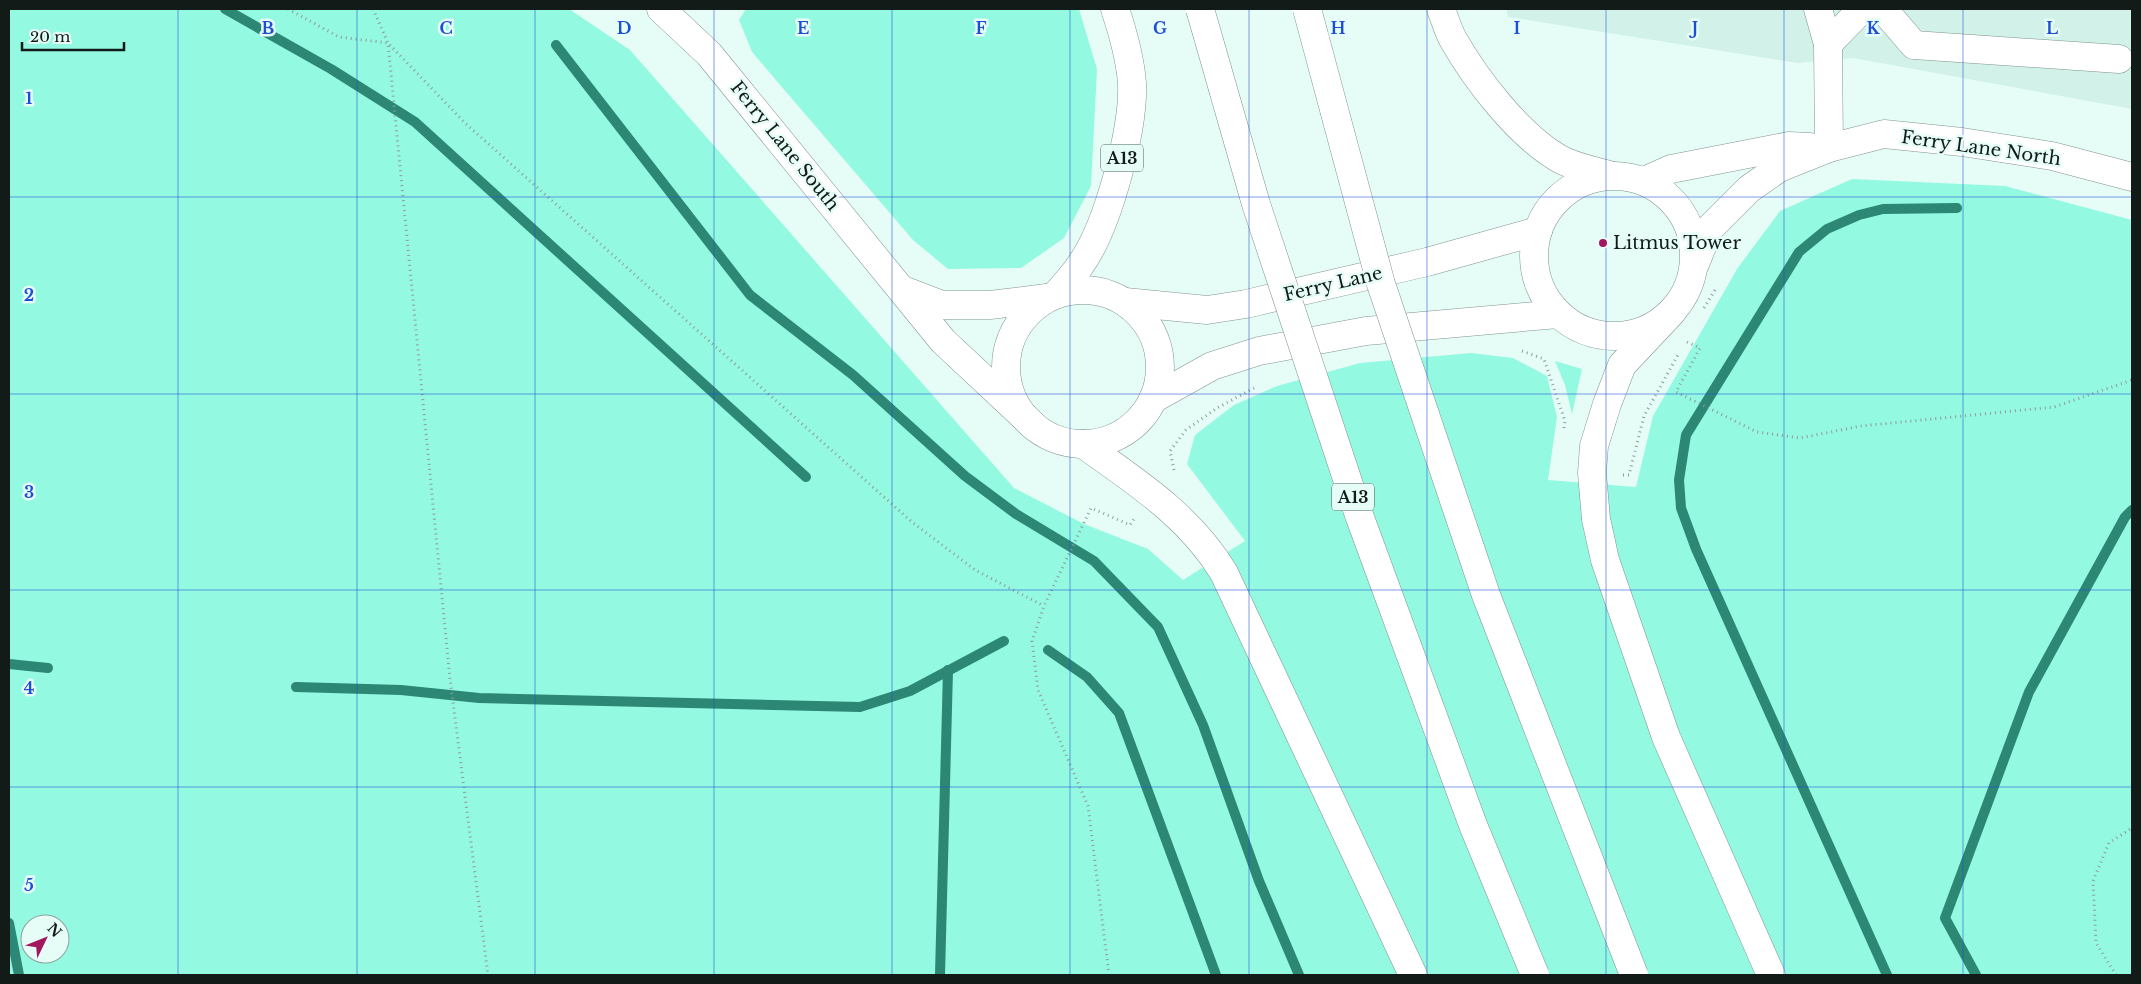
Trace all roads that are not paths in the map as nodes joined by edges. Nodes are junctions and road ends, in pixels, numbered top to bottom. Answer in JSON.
{"nodes":[{"id":1,"x":1116,"y":9,"type":"edge"},
{"id":2,"x":1200,"y":9,"type":"edge"},
{"id":3,"x":1307,"y":9,"type":"edge"},
{"id":4,"x":1441,"y":9,"type":"edge"},
{"id":5,"x":1818,"y":9,"type":"edge"},
{"id":6,"x":1862,"y":9,"type":"edge"},
{"id":7,"x":1883,"y":9,"type":"edge"},
{"id":8,"x":668,"y":11,"type":"edge"},
{"id":9,"x":1828,"y":44,"type":"junction"},
{"id":10,"x":2118,"y":59,"type":"dead end"},
{"id":11,"x":1829,"y":148,"type":"junction"},
{"id":12,"x":1609,"y":175,"type":"junction"},
{"id":13,"x":2132,"y":177,"type":"edge"},
{"id":14,"x":1644,"y":181,"type":"junction"},
{"id":15,"x":1538,"y":231,"type":"junction"},
{"id":16,"x":1694,"y":266,"type":"junction"},
{"id":17,"x":902,"y":290,"type":"junction"},
{"id":18,"x":1052,"y":296,"type":"junction"},
{"id":19,"x":1124,"y":302,"type":"junction"},
{"id":20,"x":1672,"y":312,"type":"junction"},
{"id":21,"x":1558,"y":314,"type":"junction"},
{"id":22,"x":1153,"y":399,"type":"junction"},
{"id":23,"x":1035,"y":427,"type":"junction"},
{"id":24,"x":1083,"y":444,"type":"junction"},
{"id":25,"x":1413,"y":975,"type":"edge"},
{"id":26,"x":1535,"y":975,"type":"edge"},
{"id":27,"x":1634,"y":975,"type":"edge"},
{"id":28,"x":1771,"y":975,"type":"edge"}],
"edges":[{"from":1,"to":18,"type":"main road","number":"A13"},
{"from":2,"to":26,"type":"main road","number":"A13","bridge":true},
{"from":3,"to":27,"type":"main road","bridge":true},
{"from":4,"to":12,"type":"main road"},
{"from":5,"to":9,"type":"main road"},
{"from":6,"to":9,"type":"main road"},
{"from":7,"to":10,"type":"main road"},
{"from":8,"to":17,"type":"main road","name":"Ferry Lane South"},
{"from":9,"to":11,"type":"main road"},
{"from":11,"to":13,"type":"main road","name":"Ferry Lane North"},
{"from":11,"to":14,"type":"main road","name":"Ferry Lane North"},
{"from":11,"to":16,"type":"main road","name":"Ferry Lane North"},
{"from":12,"to":14,"type":"main road"},
{"from":12,"to":15,"type":"main road"},
{"from":14,"to":16,"type":"main road"},
{"from":15,"to":19,"type":"main road","name":"Ferry Lane"},
{"from":15,"to":21,"type":"main road"},
{"from":16,"to":20,"type":"main road"},
{"from":17,"to":18,"type":"main road"},
{"from":17,"to":23,"type":"main road","name":"Ferry Lane South"},
{"from":18,"to":19,"type":"main road"},
{"from":18,"to":23,"type":"main road"},
{"from":19,"to":22,"type":"main road"},
{"from":20,"to":21,"type":"main road"},
{"from":20,"to":28,"type":"main road"},
{"from":21,"to":22,"type":"main road"},
{"from":22,"to":24,"type":"main road"},
{"from":23,"to":24,"type":"main road"},
{"from":24,"to":25,"type":"main road"}]}
